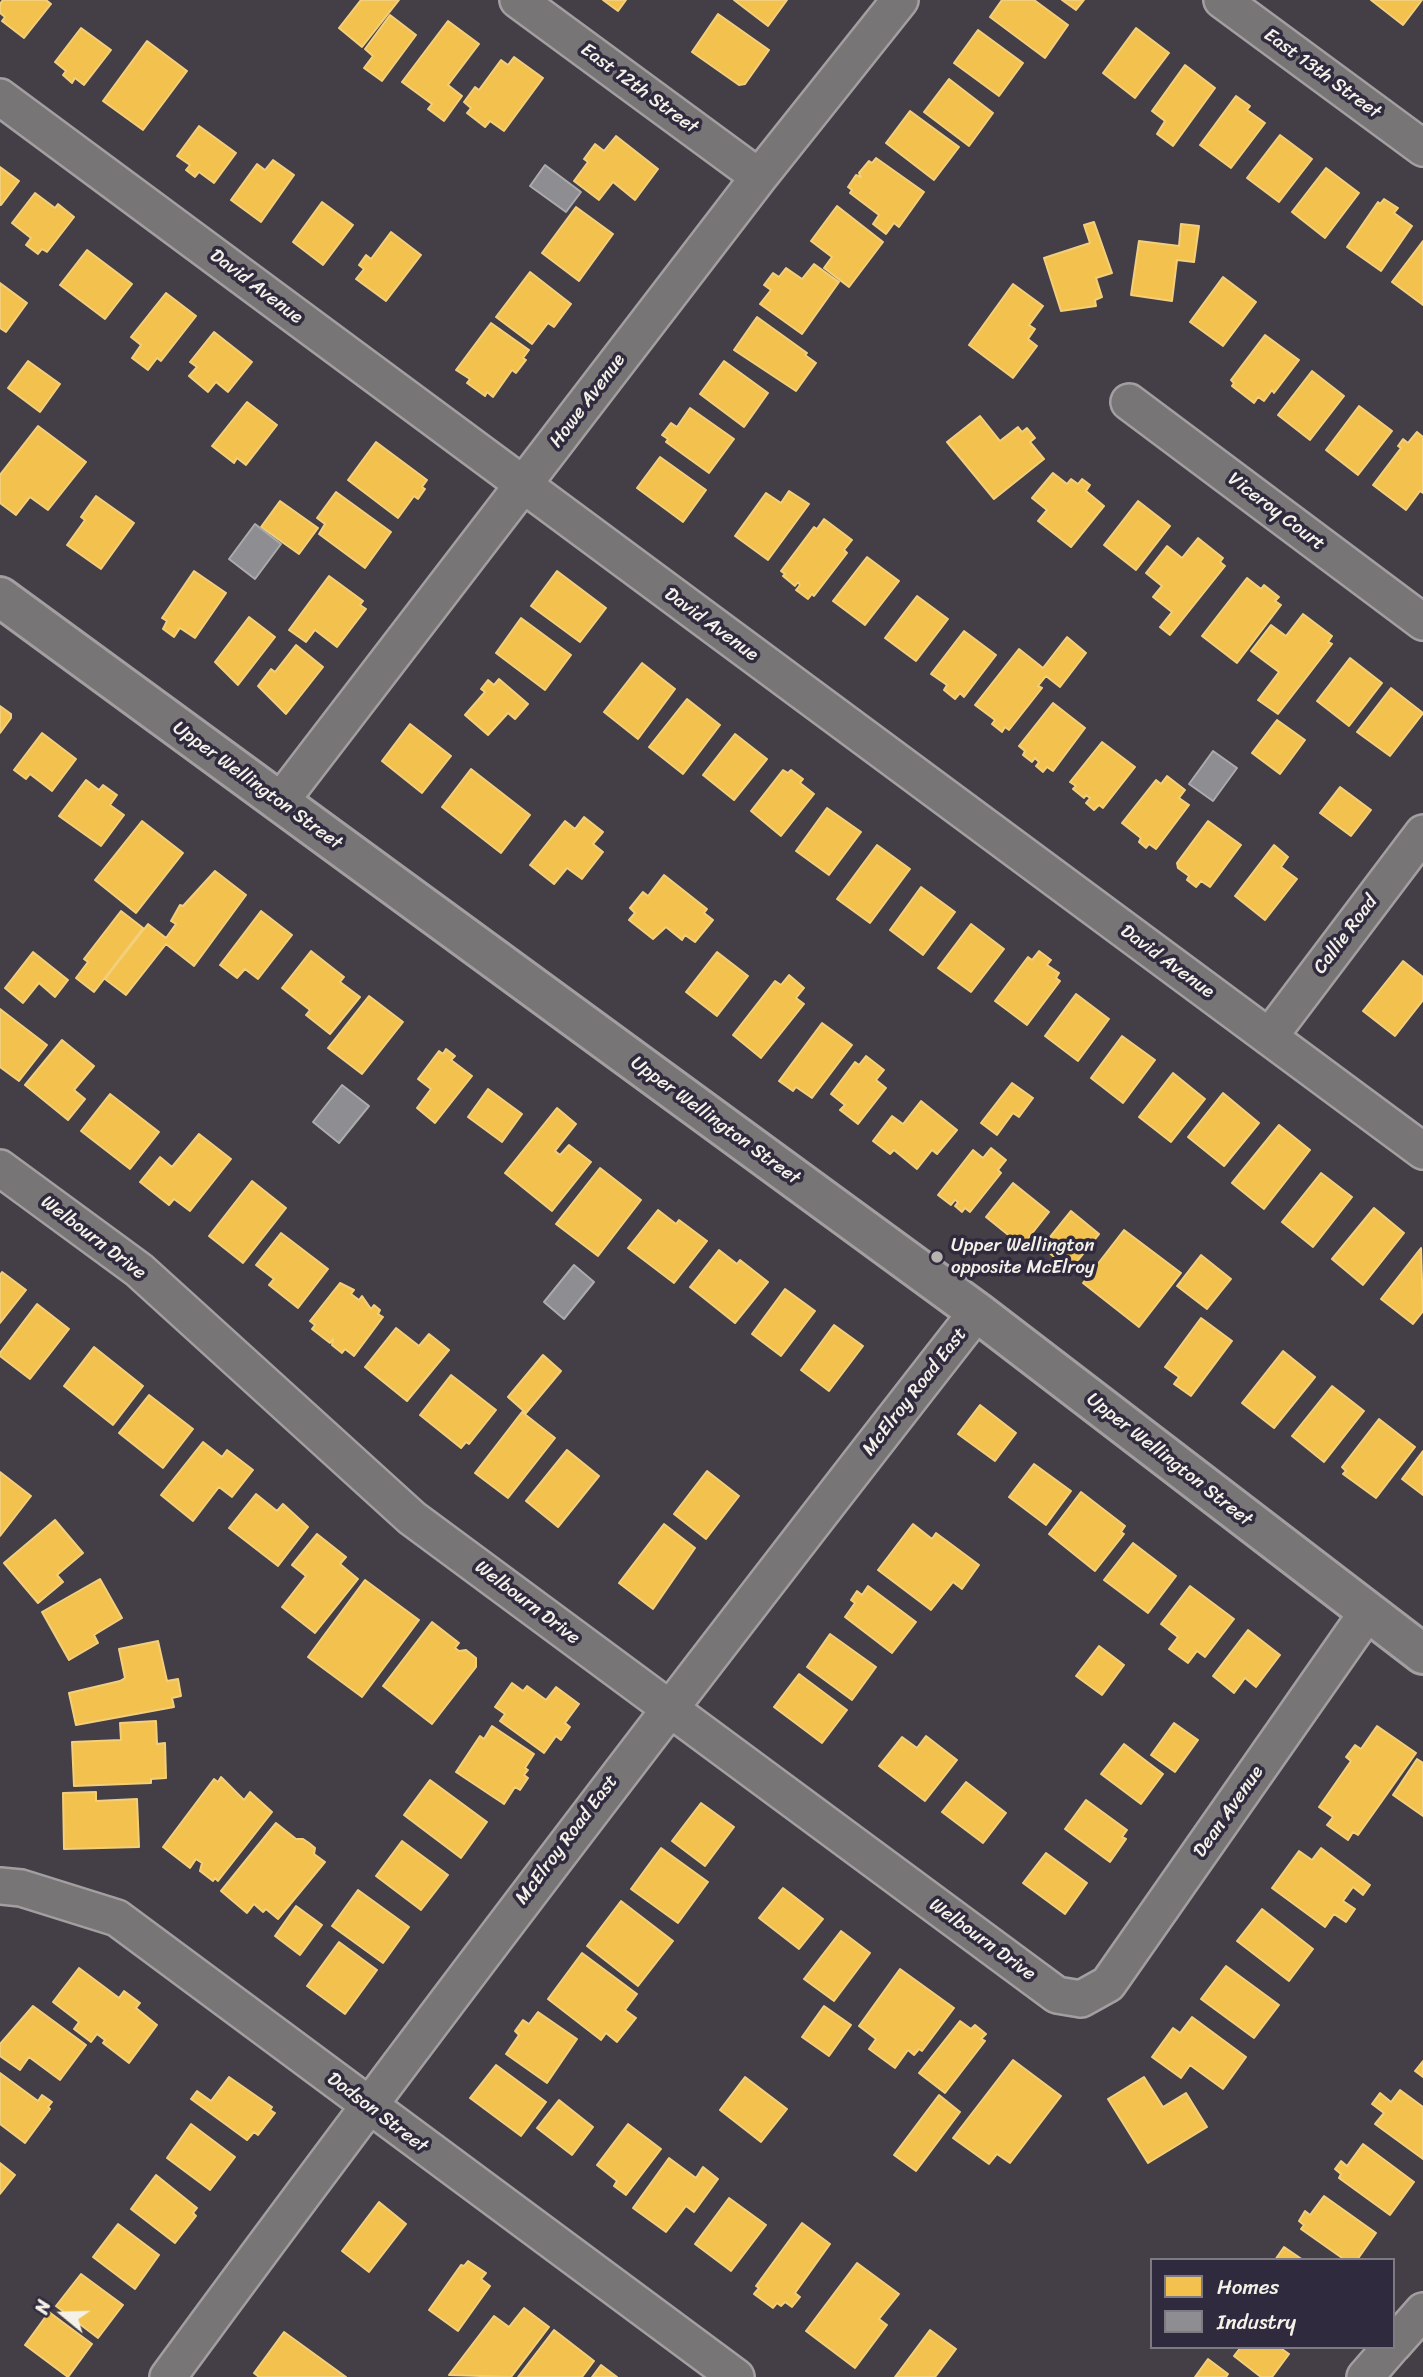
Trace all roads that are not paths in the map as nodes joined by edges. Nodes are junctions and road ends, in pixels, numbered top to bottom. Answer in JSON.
{"nodes":[{"id":1,"x":518,"y":0,"type":"edge"},
{"id":2,"x":900,"y":0,"type":"edge"},
{"id":3,"x":1222,"y":0,"type":"edge"},
{"id":4,"x":0,"y":97,"type":"edge"},
{"id":5,"x":1423,"y":148,"type":"edge"},
{"id":6,"x":759,"y":177,"type":"junction"},
{"id":7,"x":1129,"y":402,"type":"dead end"},
{"id":8,"x":523,"y":486,"type":"junction"},
{"id":9,"x":0,"y":597,"type":"edge"},
{"id":10,"x":1423,"y":622,"type":"edge"},
{"id":11,"x":279,"y":803,"type":"junction"},
{"id":12,"x":1423,"y":833,"type":"edge"},
{"id":13,"x":1269,"y":1037,"type":"junction"},
{"id":14,"x":1423,"y":1152,"type":"edge"},
{"id":15,"x":0,"y":1168,"type":"edge"},
{"id":16,"x":977,"y":1312,"type":"junction"},
{"id":17,"x":1367,"y":1613,"type":"junction"},
{"id":18,"x":1423,"y":1654,"type":"edge"},
{"id":19,"x":668,"y":1708,"type":"junction"},
{"id":20,"x":0,"y":1886,"type":"edge"},
{"id":21,"x":1081,"y":1999,"type":"joint"},
{"id":22,"x":367,"y":2106,"type":"junction"},
{"id":23,"x":1423,"y":2311,"type":"edge"},
{"id":24,"x":1395,"y":2343,"type":"edge"},
{"id":25,"x":1389,"y":2349,"type":"edge"},
{"id":26,"x":168,"y":2377,"type":"edge"},
{"id":27,"x":737,"y":2377,"type":"edge"},
{"id":28,"x":1364,"y":2377,"type":"edge"}],
"edges":[{"from":1,"to":6,"type":"street","name":"East 12th Street"},
{"from":2,"to":6,"type":"street","name":"Howe Avenue"},
{"from":3,"to":5,"type":"street","name":"East 13th Street"},
{"from":4,"to":8,"type":"street","name":"David Avenue"},
{"from":6,"to":8,"type":"street","name":"Howe Avenue"},
{"from":7,"to":10,"type":"street","name":"Viceroy Court"},
{"from":8,"to":11,"type":"street","name":"Howe Avenue"},
{"from":8,"to":13,"type":"street","name":"David Avenue"},
{"from":9,"to":11,"type":"main road","name":"Upper Wellington Street"},
{"from":11,"to":16,"type":"main road","name":"Upper Wellington Street"},
{"from":12,"to":13,"type":"street","name":"Callie Road"},
{"from":13,"to":14,"type":"street","name":"David Avenue"},
{"from":15,"to":19,"type":"street","name":"Welbourn Drive"},
{"from":16,"to":17,"type":"main road","name":"Upper Wellington Street"},
{"from":16,"to":19,"type":"street","name":"McElroy Road East"},
{"from":17,"to":18,"type":"main road","name":"Upper Wellington Street"},
{"from":17,"to":21,"type":"street","name":"Dean Avenue"},
{"from":19,"to":21,"type":"street","name":"Welbourn Drive"},
{"from":19,"to":22,"type":"street","name":"McElroy Road East"},
{"from":20,"to":22,"type":"street","name":"Dodson Street"},
{"from":22,"to":26,"type":"street","name":"McElroy Road East"},
{"from":22,"to":27,"type":"street","name":"Dodson Street"},
{"from":23,"to":24,"type":"street"},
{"from":25,"to":28,"type":"street"}]}
